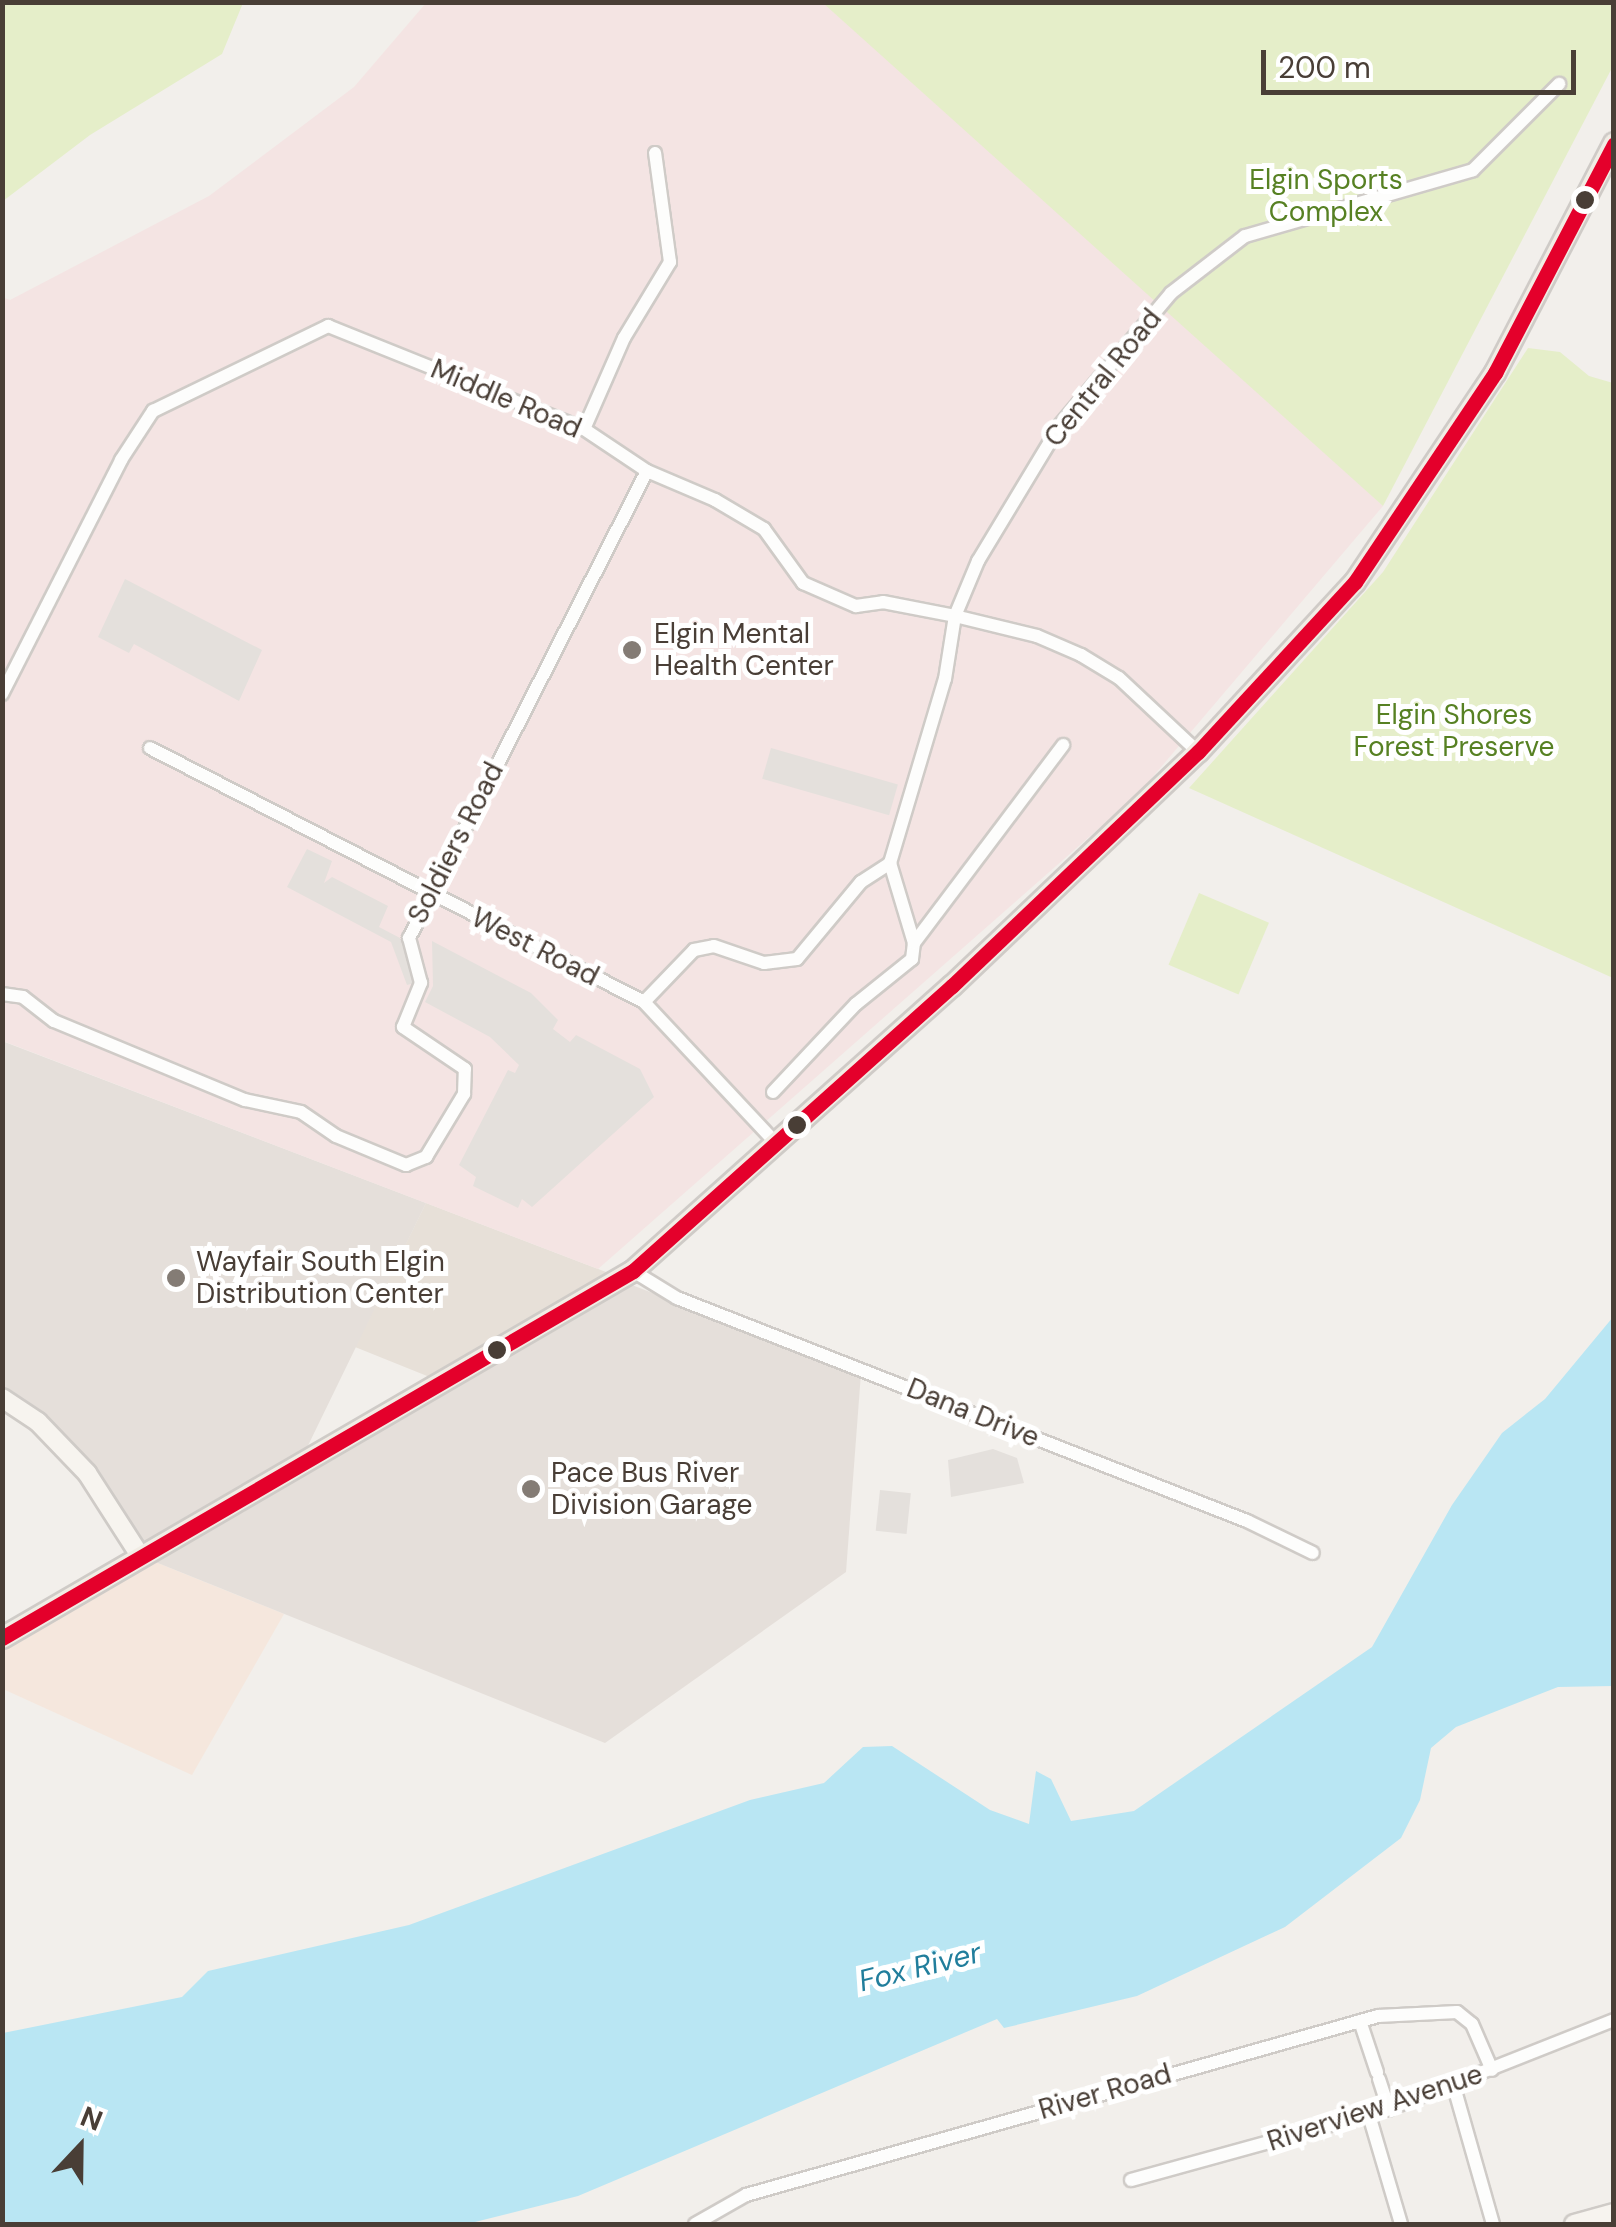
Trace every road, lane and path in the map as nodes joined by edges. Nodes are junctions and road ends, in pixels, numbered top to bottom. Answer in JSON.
{"nodes":[{"id":1,"x":1559,"y":84,"type":"dead end"},
{"id":2,"x":1614,"y":143,"type":"edge"},
{"id":3,"x":655,"y":153,"type":"dead end"},
{"id":4,"x":584,"y":429,"type":"junction"},
{"id":5,"x":647,"y":471,"type":"junction"},
{"id":6,"x":956,"y":616,"type":"junction"},
{"id":7,"x":2,"y":694,"type":"edge"},
{"id":8,"x":1063,"y":745,"type":"dead end"},
{"id":9,"x":150,"y":748,"type":"dead end"},
{"id":10,"x":1198,"y":752,"type":"junction"},
{"id":11,"x":890,"y":863,"type":"junction"},
{"id":12,"x":428,"y":892,"type":"junction"},
{"id":13,"x":914,"y":943,"type":"junction"},
{"id":14,"x":2,"y":994,"type":"edge"},
{"id":15,"x":644,"y":1002,"type":"junction"},
{"id":16,"x":774,"y":1092,"type":"dead end"},
{"id":17,"x":775,"y":1142,"type":"junction"},
{"id":18,"x":633,"y":1271,"type":"junction"},
{"id":19,"x":2,"y":1398,"type":"edge"},
{"id":20,"x":1313,"y":1554,"type":"dead end"},
{"id":21,"x":142,"y":1557,"type":"junction"},
{"id":22,"x":2,"y":1638,"type":"edge"},
{"id":23,"x":1614,"y":2020,"type":"edge"},
{"id":24,"x":1360,"y":2021,"type":"junction"},
{"id":25,"x":1492,"y":2070,"type":"junction"},
{"id":26,"x":1454,"y":2087,"type":"junction"},
{"id":27,"x":1388,"y":2109,"type":"junction"},
{"id":28,"x":1369,"y":2116,"type":"junction"},
{"id":29,"x":1131,"y":2180,"type":"dead end"},
{"id":30,"x":1614,"y":2213,"type":"edge"},
{"id":31,"x":696,"y":2224,"type":"edge"},
{"id":32,"x":1401,"y":2224,"type":"edge"},
{"id":33,"x":1493,"y":2224,"type":"edge"},
{"id":34,"x":1574,"y":2224,"type":"edge"}],
"edges":[{"from":1,"to":6,"type":"street","name":"Central Road"},
{"from":2,"to":10,"type":"main road"},
{"from":3,"to":4,"type":"street"},
{"from":4,"to":5,"type":"street","name":"Middle Road"},
{"from":4,"to":7,"type":"street","name":"Middle Road"},
{"from":5,"to":6,"type":"street","name":"Middle Road"},
{"from":5,"to":12,"type":"street","name":"Soldiers Road"},
{"from":6,"to":10,"type":"street","name":"Middle Road"},
{"from":6,"to":11,"type":"street","name":"Central Road"},
{"from":8,"to":13,"type":"street"},
{"from":9,"to":12,"type":"street","name":"West Road"},
{"from":10,"to":17,"type":"main road"},
{"from":11,"to":13,"type":"street"},
{"from":11,"to":15,"type":"street"},
{"from":12,"to":14,"type":"street","name":"Soldiers Road"},
{"from":12,"to":15,"type":"street","name":"West Road"},
{"from":13,"to":16,"type":"street"},
{"from":15,"to":17,"type":"street","name":"West Road"},
{"from":17,"to":18,"type":"main road"},
{"from":18,"to":20,"type":"street","name":"Dana Drive"},
{"from":18,"to":21,"type":"main road"},
{"from":19,"to":21,"type":"street"},
{"from":21,"to":22,"type":"main road"},
{"from":23,"to":25,"type":"street","name":"Riverview Avenue"},
{"from":24,"to":25,"type":"street","name":"River Road"},
{"from":24,"to":27,"type":"street"},
{"from":24,"to":31,"type":"street","name":"River Road"},
{"from":25,"to":26,"type":"street","name":"Riverview Avenue"},
{"from":26,"to":27,"type":"street","name":"Riverview Avenue"},
{"from":26,"to":33,"type":"street"},
{"from":27,"to":28,"type":"street","name":"Riverview Avenue"},
{"from":28,"to":29,"type":"street","name":"Riverview Avenue"},
{"from":28,"to":32,"type":"street"},
{"from":30,"to":34,"type":"street"}]}
